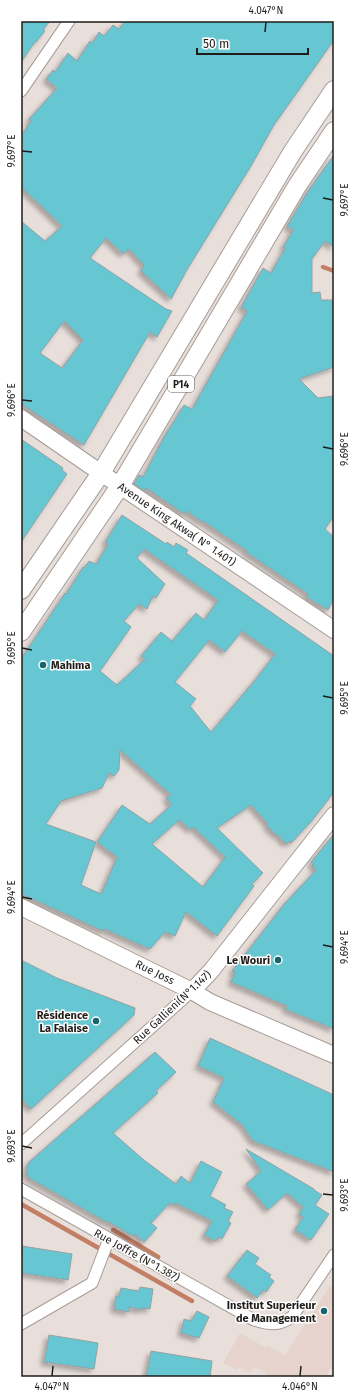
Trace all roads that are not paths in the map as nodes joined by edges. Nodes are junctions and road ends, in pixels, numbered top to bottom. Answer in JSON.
{"nodes":[{"id":1,"x":69,"y":21,"type":"edge"},
{"id":2,"x":334,"y":90,"type":"edge"},
{"id":3,"x":21,"y":91,"type":"edge"},
{"id":4,"x":334,"y":131,"type":"edge"},
{"id":5,"x":21,"y":418,"type":"edge"},
{"id":6,"x":101,"y":473,"type":"junction"},
{"id":7,"x":120,"y":486,"type":"junction"},
{"id":8,"x":21,"y":590,"type":"edge"},
{"id":9,"x":334,"y":630,"type":"edge"},
{"id":10,"x":21,"y":632,"type":"edge"},
{"id":11,"x":334,"y":815,"type":"edge"},
{"id":12,"x":21,"y":907,"type":"edge"},
{"id":13,"x":192,"y":991,"type":"junction"},
{"id":14,"x":334,"y":1055,"type":"edge"},
{"id":15,"x":21,"y":1144,"type":"edge"},
{"id":16,"x":21,"y":1189,"type":"edge"},
{"id":17,"x":109,"y":1239,"type":"junction"},
{"id":18,"x":334,"y":1255,"type":"edge"},
{"id":19,"x":21,"y":1324,"type":"edge"}],
"edges":[{"from":1,"to":3,"type":"street"},
{"from":2,"to":6,"type":"main road","number":"P14"},
{"from":4,"to":7,"type":"main road","number":"P14"},
{"from":5,"to":6,"type":"main road","name":"Avenue King Akwa( N° 1.401)"},
{"from":6,"to":7,"type":"main road","name":"Avenue King Akwa( N° 1.401)"},
{"from":6,"to":8,"type":"main road","number":"P14"},
{"from":7,"to":9,"type":"main road","name":"Avenue King Akwa( N° 1.401)"},
{"from":7,"to":10,"type":"main road","number":"P14"},
{"from":11,"to":13,"type":"main road","name":"Rue Gallieni(N°1.147)"},
{"from":12,"to":13,"type":"main road","name":"Rue Joss"},
{"from":13,"to":14,"type":"main road","name":"Rue Joss"},
{"from":13,"to":15,"type":"street","name":"Rue Gallieni(N°1.147)"},
{"from":16,"to":17,"type":"street","name":"Rue Joffre (N°1.387)"},
{"from":17,"to":18,"type":"street","name":"Rue Joffre (N°1.387)"},
{"from":17,"to":19,"type":"street"}]}
